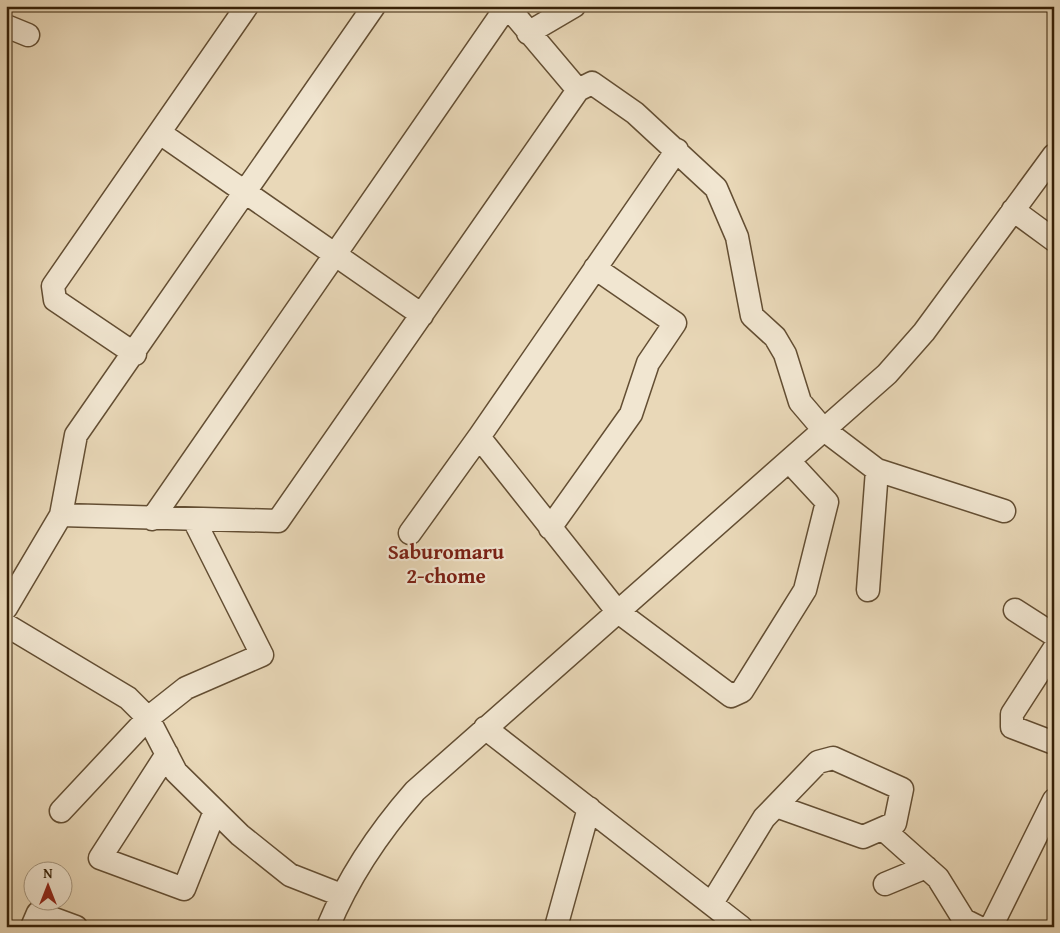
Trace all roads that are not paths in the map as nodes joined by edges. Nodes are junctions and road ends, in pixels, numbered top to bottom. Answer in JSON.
{"nodes":[{"id":1,"x":247,"y":6,"type":"edge"},
{"id":2,"x":374,"y":6,"type":"edge"},
{"id":3,"x":507,"y":6,"type":"edge"},
{"id":4,"x":574,"y":6,"type":"edge"},
{"id":5,"x":6,"y":26,"type":"edge"},
{"id":6,"x":528,"y":33,"type":"junction"},
{"id":7,"x":28,"y":35,"type":"dead end"},
{"id":8,"x":578,"y":90,"type":"junction"},
{"id":9,"x":160,"y":133,"type":"junction"},
{"id":10,"x":676,"y":150,"type":"junction"},
{"id":11,"x":1054,"y":155,"type":"edge"},
{"id":12,"x":246,"y":191,"type":"junction"},
{"id":13,"x":1013,"y":210,"type":"junction"},
{"id":14,"x":1054,"y":240,"type":"edge"},
{"id":15,"x":335,"y":254,"type":"junction"},
{"id":16,"x":595,"y":268,"type":"junction"},
{"id":17,"x":422,"y":315,"type":"junction"},
{"id":18,"x":135,"y":354,"type":"junction"},
{"id":19,"x":823,"y":429,"type":"junction"},
{"id":20,"x":479,"y":437,"type":"junction"},
{"id":21,"x":789,"y":461,"type":"junction"},
{"id":22,"x":877,"y":470,"type":"junction"},
{"id":23,"x":1004,"y":511,"type":"dead end"},
{"id":24,"x":62,"y":515,"type":"junction"},
{"id":25,"x":152,"y":518,"type":"junction"},
{"id":26,"x":194,"y":520,"type":"junction"},
{"id":27,"x":550,"y":528,"type":"junction"},
{"id":28,"x":410,"y":533,"type":"dead end"},
{"id":29,"x":868,"y":590,"type":"dead end"},
{"id":30,"x":6,"y":608,"type":"edge"},
{"id":31,"x":1015,"y":610,"type":"dead end"},
{"id":32,"x":617,"y":611,"type":"junction"},
{"id":33,"x":6,"y":625,"type":"edge"},
{"id":34,"x":1054,"y":635,"type":"edge"},
{"id":35,"x":1054,"y":649,"type":"edge"},
{"id":36,"x":148,"y":718,"type":"junction"},
{"id":37,"x":485,"y":728,"type":"junction"},
{"id":38,"x":1054,"y":743,"type":"edge"},
{"id":39,"x":167,"y":754,"type":"junction"},
{"id":40,"x":1054,"y":800,"type":"edge"},
{"id":41,"x":776,"y":806,"type":"junction"},
{"id":42,"x":589,"y":808,"type":"junction"},
{"id":43,"x":61,"y":811,"type":"dead end"},
{"id":44,"x":215,"y":811,"type":"junction"},
{"id":45,"x":882,"y":829,"type":"junction"},
{"id":46,"x":926,"y":867,"type":"junction"},
{"id":47,"x":885,"y":884,"type":"dead end"},
{"id":48,"x":341,"y":895,"type":"junction"},
{"id":49,"x":712,"y":903,"type":"junction"},
{"id":50,"x":32,"y":927,"type":"edge"},
{"id":51,"x":76,"y":927,"type":"edge"},
{"id":52,"x":328,"y":927,"type":"edge"},
{"id":53,"x":556,"y":927,"type":"edge"},
{"id":54,"x":741,"y":927,"type":"edge"},
{"id":55,"x":978,"y":927,"type":"edge"},
{"id":56,"x":991,"y":927,"type":"edge"}],
"edges":[{"from":1,"to":9,"type":"street"},
{"from":2,"to":12,"type":"street"},
{"from":3,"to":6,"type":"street"},
{"from":3,"to":15,"type":"street"},
{"from":4,"to":6,"type":"street"},
{"from":5,"to":7,"type":"street"},
{"from":6,"to":8,"type":"street"},
{"from":8,"to":10,"type":"street"},
{"from":8,"to":17,"type":"street"},
{"from":9,"to":12,"type":"street"},
{"from":9,"to":18,"type":"street"},
{"from":10,"to":16,"type":"street"},
{"from":10,"to":19,"type":"street"},
{"from":11,"to":13,"type":"street"},
{"from":12,"to":15,"type":"street"},
{"from":12,"to":18,"type":"street"},
{"from":13,"to":14,"type":"street"},
{"from":13,"to":19,"type":"street"},
{"from":15,"to":17,"type":"street"},
{"from":15,"to":25,"type":"street"},
{"from":16,"to":20,"type":"street"},
{"from":16,"to":27,"type":"street"},
{"from":17,"to":26,"type":"street"},
{"from":18,"to":24,"type":"street"},
{"from":19,"to":21,"type":"street"},
{"from":19,"to":22,"type":"street"},
{"from":20,"to":27,"type":"street"},
{"from":20,"to":28,"type":"street"},
{"from":21,"to":32,"type":"street"},
{"from":21,"to":32,"type":"street"},
{"from":22,"to":23,"type":"street"},
{"from":22,"to":29,"type":"street"},
{"from":24,"to":25,"type":"street"},
{"from":24,"to":30,"type":"street"},
{"from":25,"to":26,"type":"street"},
{"from":26,"to":36,"type":"street"},
{"from":27,"to":32,"type":"street"},
{"from":31,"to":34,"type":"street"},
{"from":32,"to":37,"type":"street"},
{"from":33,"to":36,"type":"street"},
{"from":35,"to":38,"type":"street"},
{"from":36,"to":39,"type":"street"},
{"from":36,"to":43,"type":"street"},
{"from":37,"to":42,"type":"street"},
{"from":37,"to":48,"type":"street"},
{"from":39,"to":44,"type":"street"},
{"from":39,"to":44,"type":"street"},
{"from":40,"to":56,"type":"street"},
{"from":41,"to":45,"type":"street"},
{"from":41,"to":45,"type":"street"},
{"from":41,"to":49,"type":"street"},
{"from":42,"to":49,"type":"street"},
{"from":42,"to":53,"type":"street"},
{"from":44,"to":48,"type":"street"},
{"from":45,"to":46,"type":"street"},
{"from":46,"to":47,"type":"street"},
{"from":46,"to":55,"type":"street"},
{"from":48,"to":52,"type":"street"},
{"from":49,"to":54,"type":"street"},
{"from":50,"to":51,"type":"street"}]}
